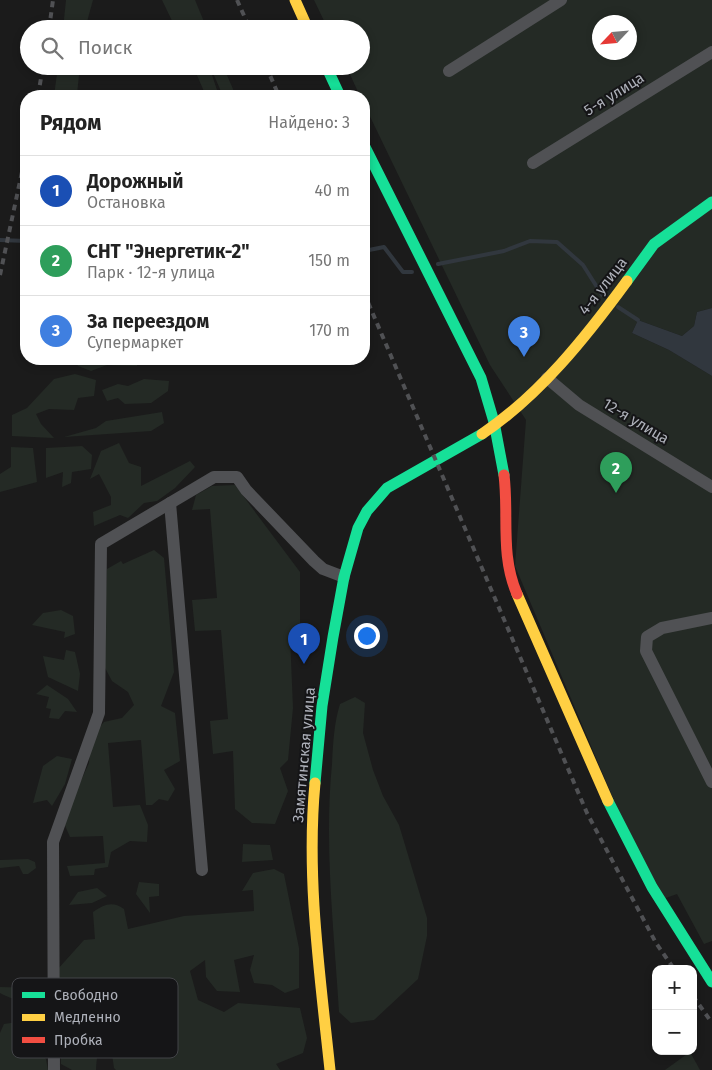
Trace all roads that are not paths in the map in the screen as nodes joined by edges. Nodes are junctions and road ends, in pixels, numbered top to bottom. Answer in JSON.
{"nodes":[{"id":1,"x":295,"y":0,"type":"edge"},
{"id":2,"x":561,"y":0,"type":"edge"},
{"id":3,"x":304,"y":20,"type":"edge"},
{"id":4,"x":712,"y":52,"type":"edge"},
{"id":5,"x":449,"y":71,"type":"dead end"},
{"id":6,"x":330,"y":75,"type":"edge"},
{"id":7,"x":337,"y":90,"type":"edge"},
{"id":8,"x":370,"y":157,"type":"edge"},
{"id":9,"x":533,"y":163,"type":"dead end"},
{"id":10,"x":712,"y":202,"type":"edge"},
{"id":11,"x":547,"y":378,"type":"junction"},
{"id":12,"x":494,"y":428,"type":"junction"},
{"id":13,"x":712,"y":487,"type":"edge"},
{"id":14,"x":170,"y":503,"type":"junction"},
{"id":15,"x":344,"y":576,"type":"junction"},
{"id":16,"x":712,"y":618,"type":"edge"},
{"id":17,"x":712,"y":782,"type":"edge"},
{"id":18,"x":202,"y":870,"type":"dead end"},
{"id":19,"x":54,"y":978,"type":"edge"},
{"id":20,"x":712,"y":982,"type":"edge"},
{"id":21,"x":330,"y":1070,"type":"edge"}],
"edges":[{"from":1,"to":3,"type":"street"},
{"from":2,"to":5,"type":"street"},
{"from":4,"to":9,"type":"street","name":"5-я улица"},
{"from":6,"to":7,"type":"street"},
{"from":8,"to":12,"type":"street"},
{"from":10,"to":11,"type":"street","name":"4-я улица"},
{"from":11,"to":12,"type":"street","name":"4-я улица"},
{"from":11,"to":13,"type":"street","name":"12-я улица"},
{"from":12,"to":15,"type":"street","name":"Замятинская улица"},
{"from":12,"to":20,"type":"street"},
{"from":14,"to":15,"type":"street"},
{"from":14,"to":18,"type":"street"},
{"from":14,"to":19,"type":"street"},
{"from":15,"to":21,"type":"street","name":"Замятинская улица"},
{"from":16,"to":17,"type":"street"}]}
